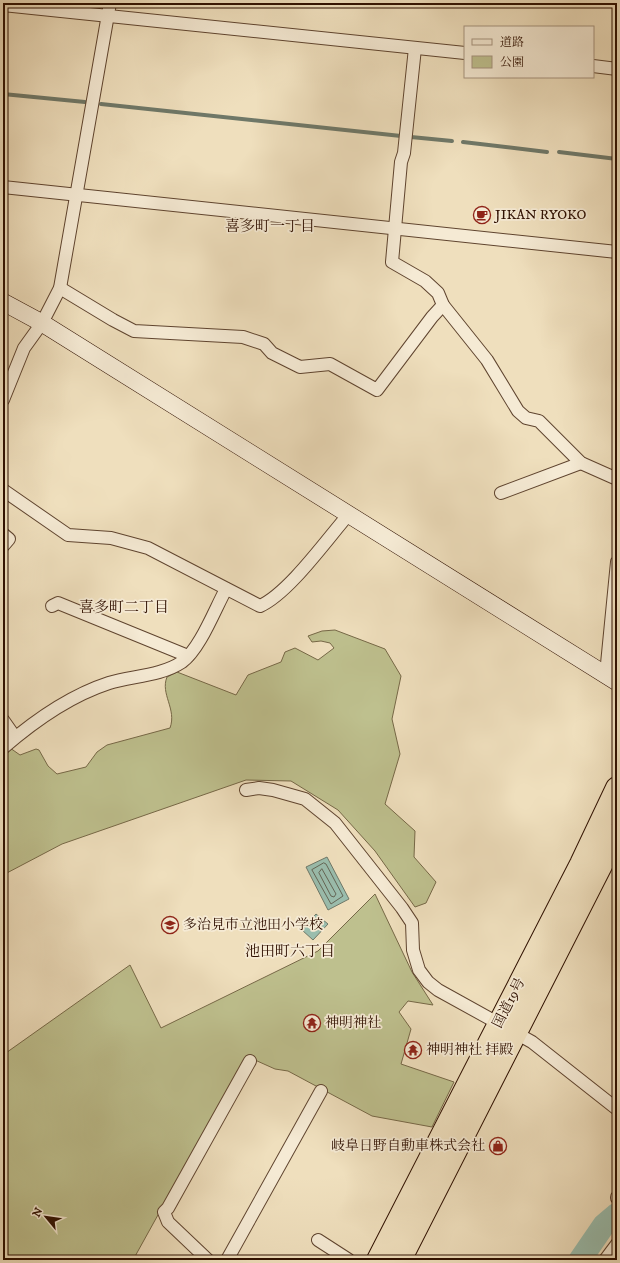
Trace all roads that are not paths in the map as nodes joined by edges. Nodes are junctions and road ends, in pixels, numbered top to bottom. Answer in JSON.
{"nodes":[{"id":1,"x":110,"y":3,"type":"edge"},
{"id":2,"x":3,"y":4,"type":"edge"},
{"id":3,"x":108,"y":16,"type":"junction"},
{"id":4,"x":416,"y":48,"type":"junction"},
{"id":5,"x":464,"y":53,"type":"edge"},
{"id":6,"x":594,"y":66,"type":"edge"},
{"id":7,"x":617,"y":69,"type":"edge"},
{"id":8,"x":3,"y":187,"type":"edge"},
{"id":9,"x":76,"y":194,"type":"junction"},
{"id":10,"x":395,"y":228,"type":"junction"},
{"id":11,"x":617,"y":252,"type":"edge"},
{"id":12,"x":60,"y":288,"type":"junction"},
{"id":13,"x":3,"y":302,"type":"edge"},
{"id":14,"x":443,"y":305,"type":"junction"},
{"id":15,"x":42,"y":323,"type":"junction"},
{"id":16,"x":3,"y":400,"type":"edge"},
{"id":17,"x":581,"y":463,"type":"junction"},
{"id":18,"x":617,"y":479,"type":"edge"},
{"id":19,"x":3,"y":490,"type":"edge"},
{"id":20,"x":501,"y":493,"type":"dead end"},
{"id":21,"x":349,"y":514,"type":"junction"},
{"id":22,"x":3,"y":534,"type":"edge"},
{"id":23,"x":3,"y":546,"type":"edge"},
{"id":24,"x":617,"y":562,"type":"edge"},
{"id":25,"x":226,"y":589,"type":"junction"},
{"id":26,"x":52,"y":606,"type":"dead end"},
{"id":27,"x":188,"y":656,"type":"junction"},
{"id":28,"x":611,"y":678,"type":"edge"},
{"id":29,"x":3,"y":720,"type":"edge"},
{"id":30,"x":15,"y":737,"type":"junction"},
{"id":31,"x":3,"y":748,"type":"edge"},
{"id":32,"x":617,"y":788,"type":"edge"},
{"id":33,"x":246,"y":790,"type":"dead end"},
{"id":34,"x":617,"y":834,"type":"edge"},
{"id":35,"x":617,"y":852,"type":"edge"},
{"id":36,"x":598,"y":874,"type":"junction"},
{"id":37,"x":508,"y":1028,"type":"junction"},
{"id":38,"x":250,"y":1061,"type":"dead end"},
{"id":39,"x":321,"y":1091,"type":"dead end"},
{"id":40,"x":616,"y":1107,"type":"edge"},
{"id":41,"x":318,"y":1240,"type":"dead end"},
{"id":42,"x":617,"y":1244,"type":"edge"},
{"id":43,"x":610,"y":1258,"type":"edge"},
{"id":44,"x":208,"y":1260,"type":"edge"},
{"id":45,"x":227,"y":1260,"type":"edge"},
{"id":46,"x":349,"y":1260,"type":"edge"},
{"id":47,"x":378,"y":1260,"type":"edge"},
{"id":48,"x":400,"y":1260,"type":"edge"}],
"edges":[{"from":1,"to":3,"type":"street"},
{"from":2,"to":3,"type":"street"},
{"from":3,"to":4,"type":"street"},
{"from":3,"to":9,"type":"street"},
{"from":4,"to":5,"type":"street"},
{"from":4,"to":10,"type":"street"},
{"from":6,"to":7,"type":"street"},
{"from":8,"to":9,"type":"street"},
{"from":9,"to":10,"type":"street"},
{"from":9,"to":12,"type":"street"},
{"from":10,"to":11,"type":"street"},
{"from":10,"to":14,"type":"street"},
{"from":12,"to":14,"type":"street"},
{"from":12,"to":15,"type":"street"},
{"from":13,"to":15,"type":"street"},
{"from":14,"to":17,"type":"street"},
{"from":15,"to":16,"type":"street"},
{"from":15,"to":21,"type":"street"},
{"from":17,"to":18,"type":"street"},
{"from":17,"to":20,"type":"street"},
{"from":19,"to":25,"type":"street"},
{"from":21,"to":25,"type":"street"},
{"from":21,"to":28,"type":"street"},
{"from":22,"to":23,"type":"street"},
{"from":24,"to":28,"type":"street"},
{"from":25,"to":27,"type":"street"},
{"from":26,"to":27,"type":"street"},
{"from":27,"to":30,"type":"street"},
{"from":29,"to":30,"type":"street"},
{"from":30,"to":31,"type":"street"},
{"from":32,"to":37,"type":"highway","name":"国道19号"},
{"from":33,"to":37,"type":"street"},
{"from":34,"to":36,"type":"highway","name":"国道19号"},
{"from":35,"to":36,"type":"street"},
{"from":36,"to":37,"type":"highway","name":"国道19号"},
{"from":37,"to":40,"type":"street"},
{"from":37,"to":47,"type":"highway","name":"国道19号"},
{"from":37,"to":48,"type":"highway","name":"国道19号"},
{"from":38,"to":44,"type":"street"},
{"from":39,"to":45,"type":"street"},
{"from":41,"to":46,"type":"street"},
{"from":42,"to":43,"type":"street"}]}
